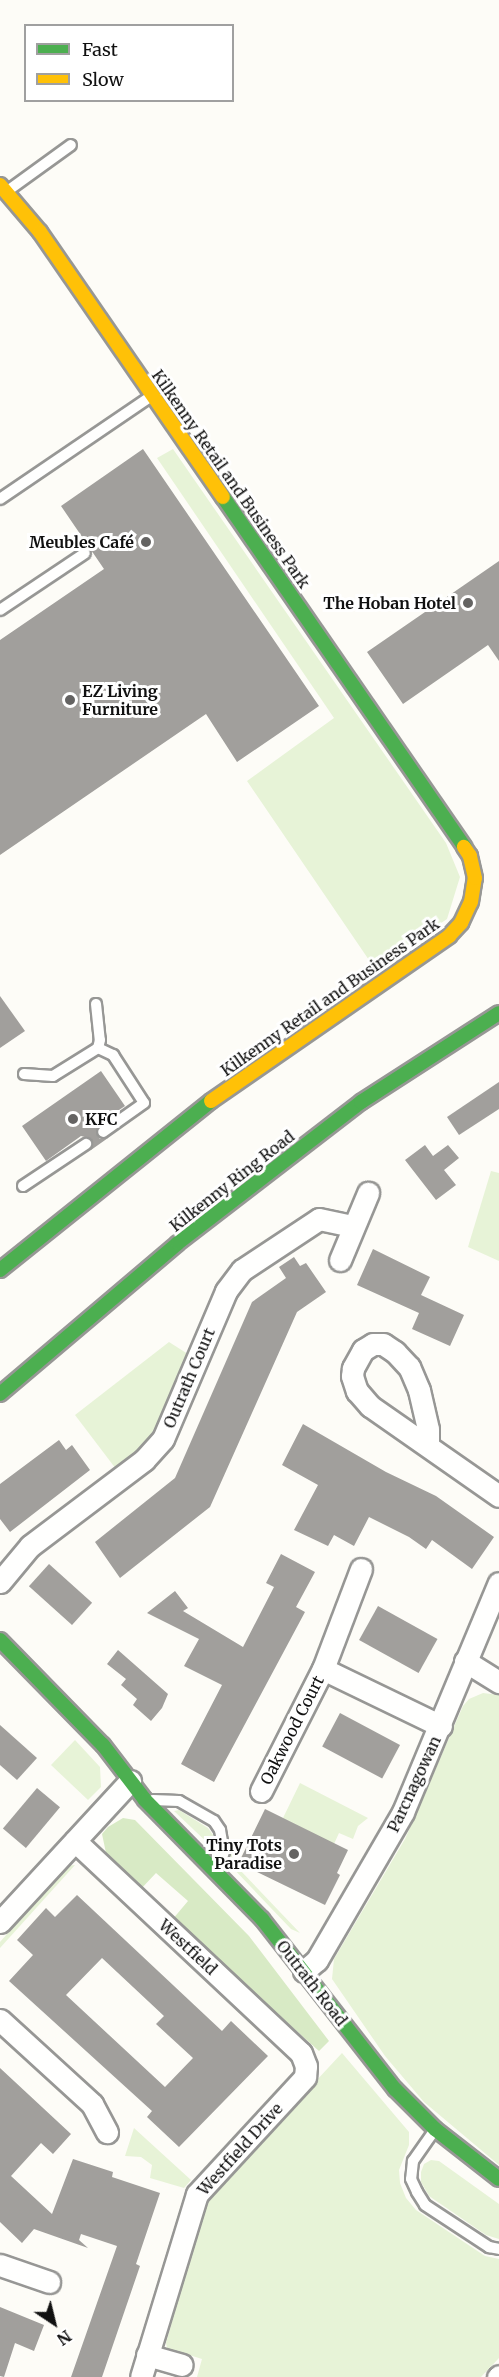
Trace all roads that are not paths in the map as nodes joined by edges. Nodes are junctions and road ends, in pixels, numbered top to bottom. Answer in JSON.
{"nodes":[{"id":1,"x":71,"y":145,"type":"dead end"},
{"id":2,"x":3,"y":188,"type":"edge"},
{"id":3,"x":153,"y":395,"type":"junction"},
{"id":4,"x":0,"y":500,"type":"edge"},
{"id":5,"x":85,"y":553,"type":"dead end"},
{"id":6,"x":0,"y":610,"type":"edge"},
{"id":7,"x":96,"y":1004,"type":"dead end"},
{"id":8,"x":499,"y":1013,"type":"edge"},
{"id":9,"x":98,"y":1048,"type":"junction"},
{"id":10,"x":24,"y":1074,"type":"dead end"},
{"id":11,"x":103,"y":1132,"type":"dead end"},
{"id":12,"x":86,"y":1144,"type":"dead end"},
{"id":13,"x":23,"y":1186,"type":"dead end"},
{"id":14,"x":368,"y":1193,"type":"dead end"},
{"id":15,"x":353,"y":1226,"type":"junction"},
{"id":16,"x":340,"y":1260,"type":"dead end"},
{"id":17,"x":0,"y":1270,"type":"edge"},
{"id":18,"x":44,"y":1354,"type":"junction"},
{"id":19,"x":0,"y":1382,"type":"edge"},
{"id":20,"x":0,"y":1394,"type":"edge"},
{"id":21,"x":428,"y":1445,"type":"junction"},
{"id":22,"x":499,"y":1496,"type":"edge"},
{"id":23,"x":361,"y":1569,"type":"dead end"},
{"id":24,"x":0,"y":1582,"type":"edge"},
{"id":25,"x":499,"y":1583,"type":"edge"},
{"id":26,"x":0,"y":1640,"type":"edge"},
{"id":27,"x":465,"y":1661,"type":"junction"},
{"id":28,"x":323,"y":1669,"type":"junction"},
{"id":29,"x":499,"y":1682,"type":"edge"},
{"id":30,"x":441,"y":1726,"type":"junction"},
{"id":31,"x":130,"y":1781,"type":"junction"},
{"id":32,"x":261,"y":1791,"type":"dead end"},
{"id":33,"x":145,"y":1800,"type":"junction"},
{"id":34,"x":75,"y":1841,"type":"junction"},
{"id":35,"x":217,"y":1874,"type":"junction"},
{"id":36,"x":0,"y":1922,"type":"edge"},
{"id":37,"x":304,"y":1971,"type":"junction"},
{"id":38,"x":0,"y":2020,"type":"edge"},
{"id":39,"x":301,"y":2053,"type":"joint"},
{"id":40,"x":435,"y":2129,"type":"junction"},
{"id":41,"x":107,"y":2132,"type":"dead end"},
{"id":42,"x":499,"y":2179,"type":"edge"},
{"id":43,"x":499,"y":2249,"type":"edge"},
{"id":44,"x":0,"y":2265,"type":"edge"},
{"id":45,"x":49,"y":2282,"type":"dead end"},
{"id":46,"x":147,"y":2355,"type":"junction"},
{"id":47,"x":182,"y":2365,"type":"dead end"},
{"id":48,"x":141,"y":2377,"type":"edge"}],
"edges":[{"from":1,"to":2,"type":"lane"},
{"from":2,"to":3,"type":"main road","name":"Kilkenny Retail and Business Park"},
{"from":3,"to":4,"type":"lane"},
{"from":3,"to":17,"type":"main road","name":"Kilkenny Retail and Business Park"},
{"from":5,"to":6,"type":"lane"},
{"from":7,"to":9,"type":"lane"},
{"from":8,"to":18,"type":"main road","name":"Kilkenny Ring Road"},
{"from":9,"to":10,"type":"lane"},
{"from":9,"to":11,"type":"lane"},
{"from":12,"to":13,"type":"lane"},
{"from":14,"to":15,"type":"street"},
{"from":15,"to":16,"type":"street"},
{"from":15,"to":24,"type":"street","name":"Outrath Court"},
{"from":18,"to":19,"type":"street"},
{"from":18,"to":20,"type":"main road","name":"Kilkenny Ring Road"},
{"from":21,"to":21,"type":"street"},
{"from":21,"to":22,"type":"street"},
{"from":23,"to":28,"type":"street","name":"Oakwood Court"},
{"from":25,"to":27,"type":"street","name":"Parcnagowan"},
{"from":26,"to":31,"type":"main road"},
{"from":27,"to":29,"type":"street"},
{"from":27,"to":30,"type":"street","name":"Parcnagowan"},
{"from":28,"to":30,"type":"street","name":"Oakwood Court"},
{"from":28,"to":32,"type":"street","name":"Oakwood Court"},
{"from":30,"to":37,"type":"street","name":"Parcnagowan"},
{"from":31,"to":33,"type":"main road","name":"Outrath Road"},
{"from":31,"to":34,"type":"street"},
{"from":33,"to":35,"type":"main road","name":"Outrath Road"},
{"from":33,"to":35,"type":"lane"},
{"from":34,"to":36,"type":"street"},
{"from":34,"to":39,"type":"street","name":"Westfield"},
{"from":35,"to":37,"type":"main road","name":"Outrath Road"},
{"from":37,"to":40,"type":"main road","name":"Outrath Road"},
{"from":38,"to":41,"type":"street"},
{"from":39,"to":46,"type":"street","name":"Westfield Drive"},
{"from":40,"to":42,"type":"main road","name":"Outrath Road"},
{"from":40,"to":43,"type":"lane"},
{"from":44,"to":45,"type":"street"},
{"from":46,"to":47,"type":"street"},
{"from":46,"to":48,"type":"street","name":"Westfield Drive"}]}
